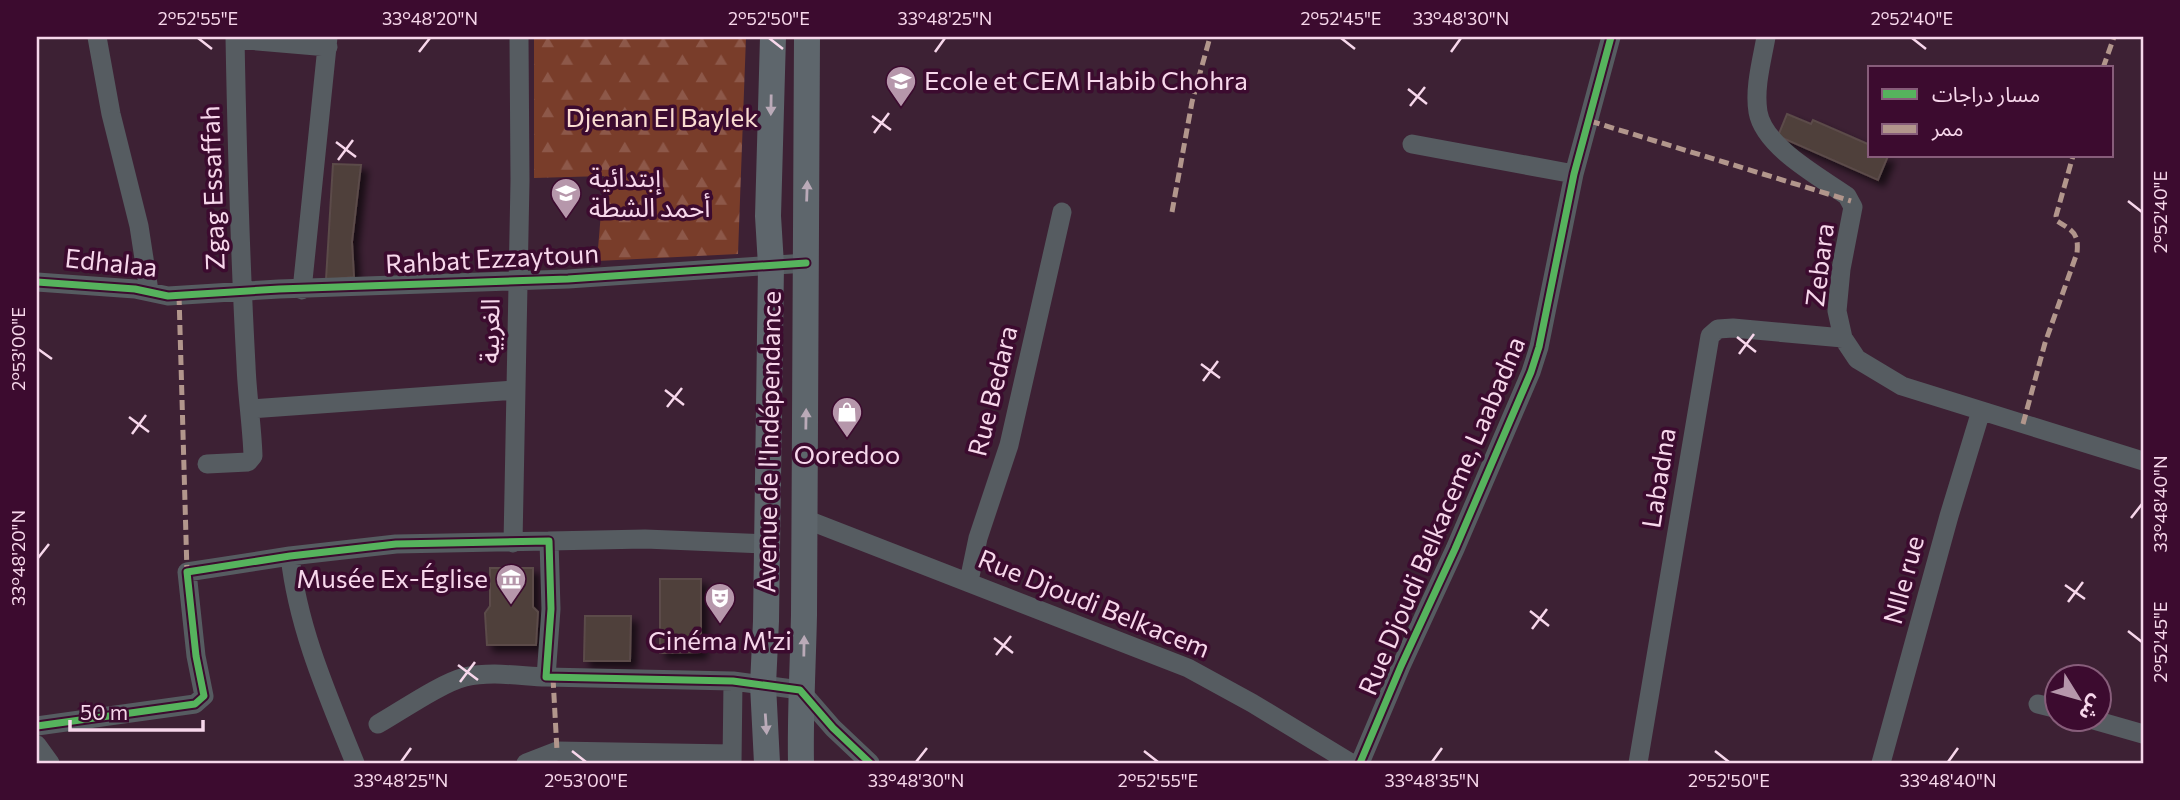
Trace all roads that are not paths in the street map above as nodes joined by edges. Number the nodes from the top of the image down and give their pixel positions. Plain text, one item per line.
1 (97, 37) edge
2 (519, 37) edge
3 (773, 37) edge
4 (807, 37) edge
5 (1611, 37) edge
6 (1766, 37) edge
7 (235, 38) edge
8 (328, 42) edge
9 (1412, 144) dead end
10 (1574, 174) junction
11 (1062, 212) dead end
12 (806, 263) junction
13 (771, 265) junction
14 (517, 279) junction
15 (37, 282) edge
16 (302, 290) junction
17 (149, 291) junction
18 (243, 291) junction
19 (179, 295) joint
20 (1843, 338) junction
21 (515, 390) junction
22 (251, 409) junction
23 (1980, 411) junction
24 (2143, 461) edge
25 (207, 464) dead end
26 (805, 519) junction
27 (549, 541) junction
28 (513, 543) junction
29 (767, 544) junction
30 (290, 556) junction
31 (969, 581) junction
32 (547, 677) junction
33 (733, 681) junction
34 (763, 685) junction
35 (800, 690) junction
36 (2038, 704) dead end
37 (2044, 706) edge
38 (378, 724) dead end
39 (2114, 725) edge
40 (37, 726) edge
41 (2143, 734) edge
42 (37, 745) edge
43 (732, 759) edge
44 (50, 763) edge
45 (355, 763) edge
46 (526, 763) edge
47 (767, 763) edge
48 (800, 763) edge
49 (870, 763) edge
50 (1351, 763) edge
51 (1360, 763) edge
52 (1638, 763) edge
53 (1881, 763) edge

1 - 17 street
2 - 14 street, الغربية
3 -> 13 main road, Avenue de l'Indépendance
12 -> 4 main road, Avenue de l'Indépendance
5 - 10 street, Rue Djoudi Belkaceme, Laabadna
6 - 20 street, Zebara
7 - 8 street
7 - 18 street, Zgag Essaffah
8 - 16 street
9 - 10 street
10 - 51 street, Rue Djoudi Belkaceme, Laabadna
11 - 31 street, Rue Bedara
12 - 13 street, Rahbat Ezzaytoun
26 -> 12 main road, Avenue de l'Indépendance
13 - 14 street, Rahbat Ezzaytoun
13 - 29 main road, Avenue de l'Indépendance
14 - 16 street, Rahbat Ezzaytoun
14 - 21 street, الغربية
15 - 17 street, Edhalaa
16 - 18 street, Rahbat Ezzaytoun
17 - 19 street, Edhalaa
18 - 19 street, Rahbat Ezzaytoun
18 - 22 street, Zgag Essaffah
20 - 23 street, Zebara
20 - 52 street, Labadna
21 - 22 street
21 - 28 street, الغربية
22 - 25 street, Zgag Essaffah
23 - 24 street, Zebara
23 - 53 street, Nlle rue
26 - 31 street, Rue Djoudi Belkacem
35 -> 26 main road, Avenue de l'Indépendance
27 - 28 street
27 - 29 street
27 - 32 street
28 - 30 street
29 - 34 main road, Avenue de l'Indépendance
30 - 40 street
30 - 45 street
31 - 50 street, Rue Djoudi Belkacem
32 - 33 street
32 - 38 street
33 - 34 street
33 - 43 street
34 - 35 street
34 -> 47 main road, Avenue de l'Indépendance
35 - 48 main road, Avenue de l'Indépendance
35 - 49 street
36 - 37 street
39 - 41 street
42 - 44 street
43 - 46 street

